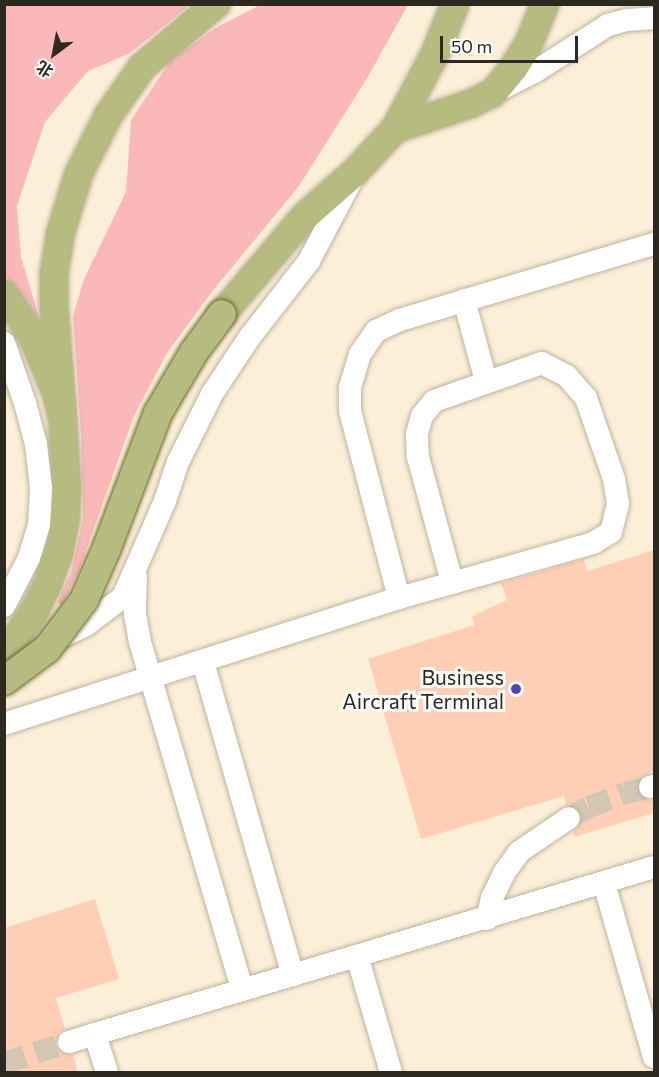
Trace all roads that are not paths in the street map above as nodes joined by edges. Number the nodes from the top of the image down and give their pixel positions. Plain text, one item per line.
1 (216, 4) edge
2 (455, 4) edge
3 (545, 4) edge
4 (654, 18) edge
5 (493, 93) junction
6 (395, 129) junction
7 (356, 171) junction
8 (654, 244) edge
9 (4, 294) edge
10 (464, 300) junction
11 (4, 343) edge
12 (486, 381) junction
13 (63, 421) junction
14 (140, 561) junction
15 (452, 582) junction
16 (399, 598) junction
17 (4, 606) edge
18 (4, 655) edge
19 (4, 662) edge
20 (203, 662) junction
21 (150, 678) junction
22 (4, 681) edge
23 (4, 724) edge
24 (569, 818) tunnel mouth
25 (654, 867) edge
26 (604, 883) junction
27 (487, 919) junction
28 (357, 957) junction
29 (293, 975) junction
30 (242, 988) junction
31 (95, 1034) junction
32 (69, 1042) tunnel mouth
33 (654, 1057) edge
34 (106, 1072) edge
35 (391, 1072) edge

1 - 13 main road
2 - 6 main road
3 - 5 main road
4 - 5 street
5 - 6 main road
6 - 7 main road
7 - 14 street
7 - 22 main road, bridge
8 - 10 street
9 - 13 main road
10 - 12 street
10 - 16 street
11 - 17 street
12 - 15 street
12 - 15 street
13 - 18 main road
14 - 19 street
14 - 21 street
15 - 16 street
16 - 20 street
20 - 21 street
20 - 29 street
21 - 23 street
21 - 30 street
24 - 27 street
25 - 26 street
26 - 27 street
26 - 33 street
27 - 28 street
28 - 29 street
28 - 35 street
29 - 30 street
30 - 31 street
31 - 32 street
31 - 34 street

